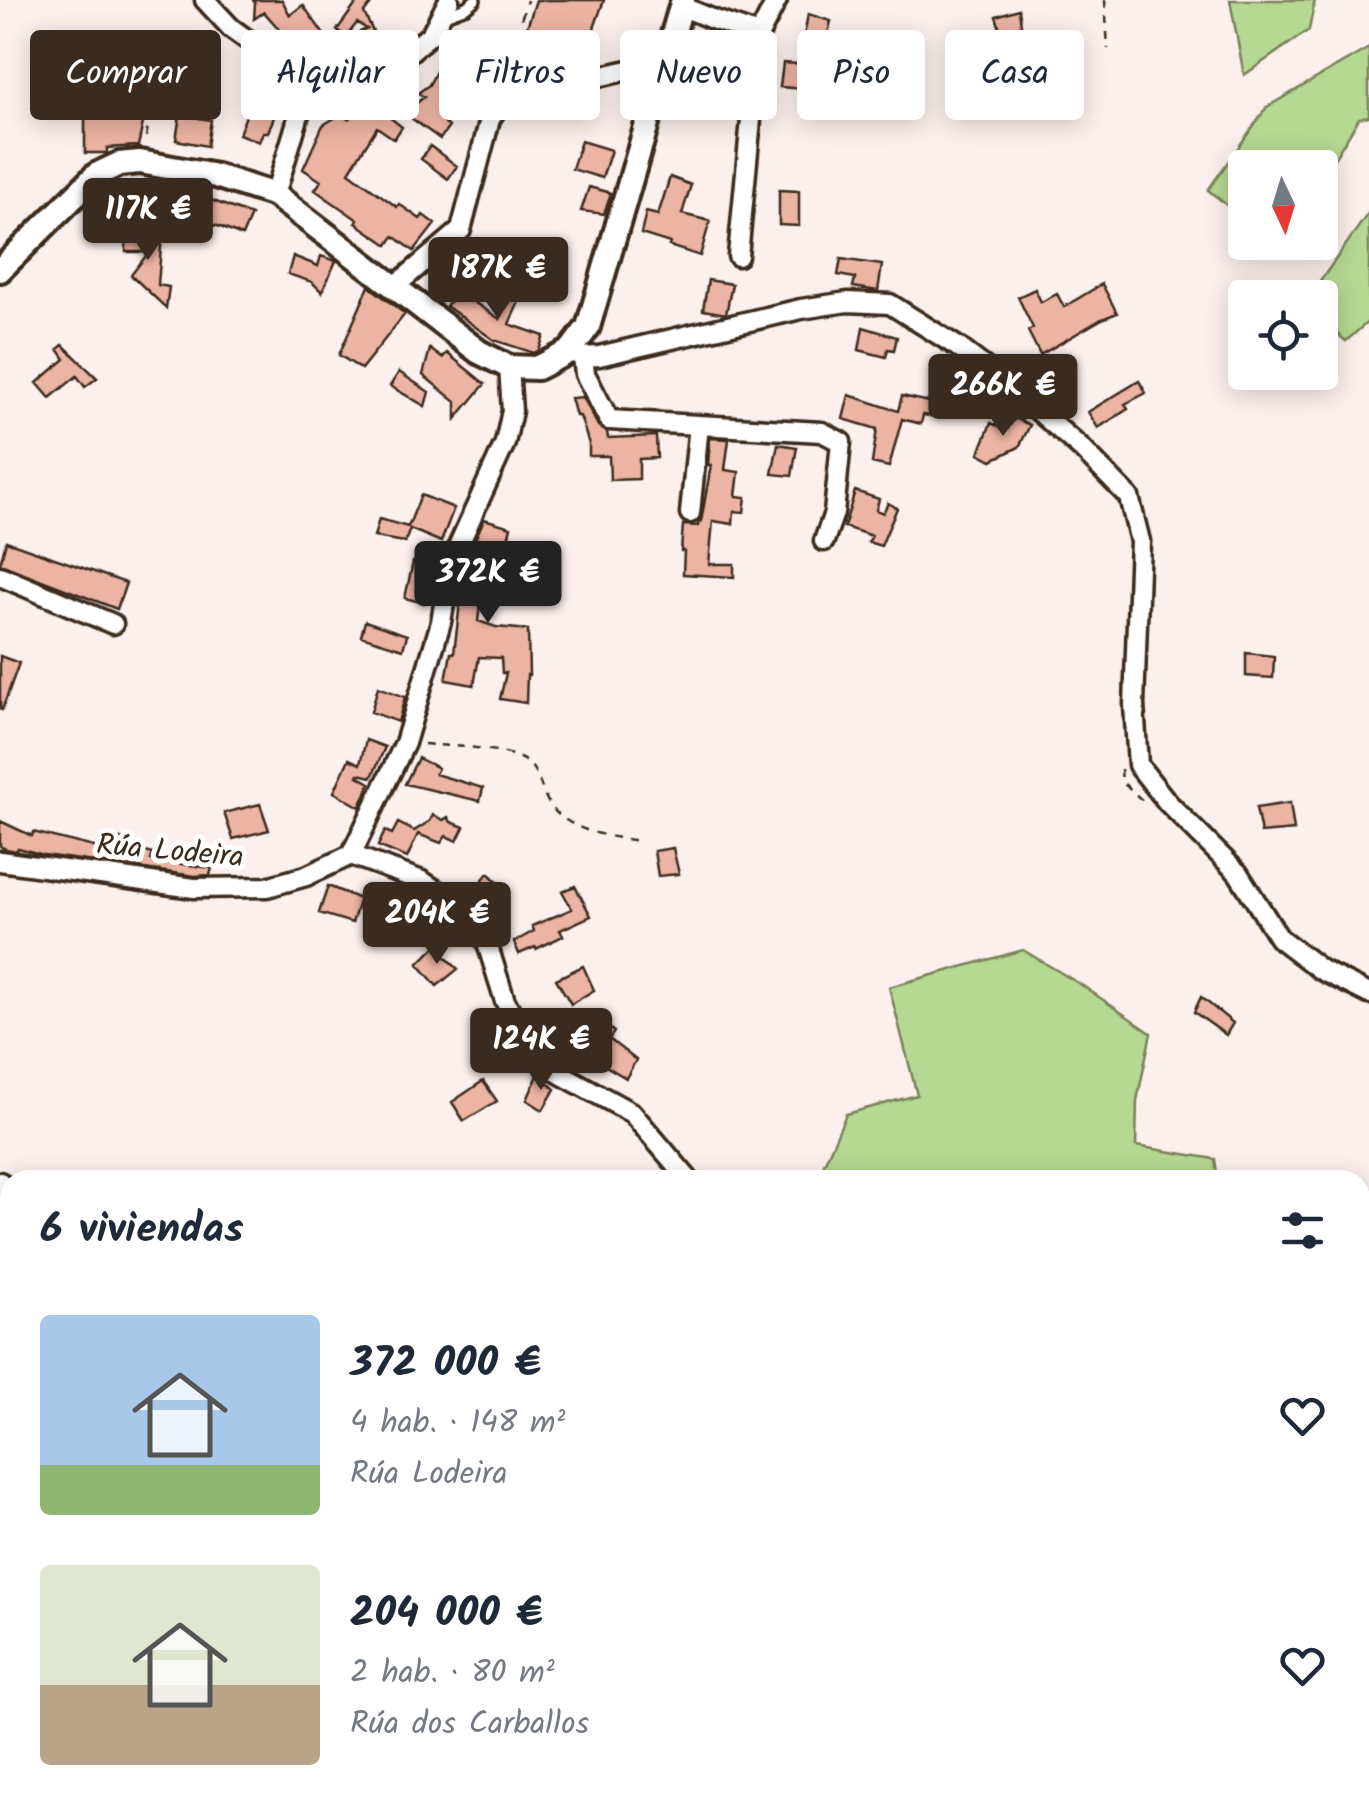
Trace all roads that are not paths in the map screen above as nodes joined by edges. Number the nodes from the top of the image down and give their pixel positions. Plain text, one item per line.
1 (206, 0) edge
2 (475, 0) edge
3 (777, 0) edge
4 (682, 3) edge
5 (445, 8) edge
6 (674, 30) edge
7 (744, 30) edge
8 (761, 30) edge
9 (241, 35) edge
10 (419, 45) edge
11 (620, 72) edge
12 (297, 120) edge
13 (647, 120) edge
14 (750, 120) edge
15 (275, 195) junction
16 (738, 256) dead end
17 (0, 270) edge
18 (394, 287) junction
19 (576, 354) junction
20 (508, 367) junction
21 (699, 425) junction
22 (690, 513) dead end
23 (824, 541) dead end
24 (0, 576) edge
25 (113, 624) dead end
26 (351, 855) junction
27 (0, 862) edge
28 (1369, 994) edge
29 (680, 1170) edge

1 - 9 street
2 - 5 lane
3 - 8 street
4 - 6 main road
4 - 7 street
5 - 10 street
11 - 18 street
12 - 15 street
13 - 19 main road
14 - 16 street
15 - 17 main road
15 - 18 main road
18 - 20 main road
19 - 20 main road
19 - 21 street
19 - 28 street
20 - 26 street
21 - 22 street
21 - 23 street
24 - 25 street
26 - 27 street, Rúa Lodeira
26 - 29 street

